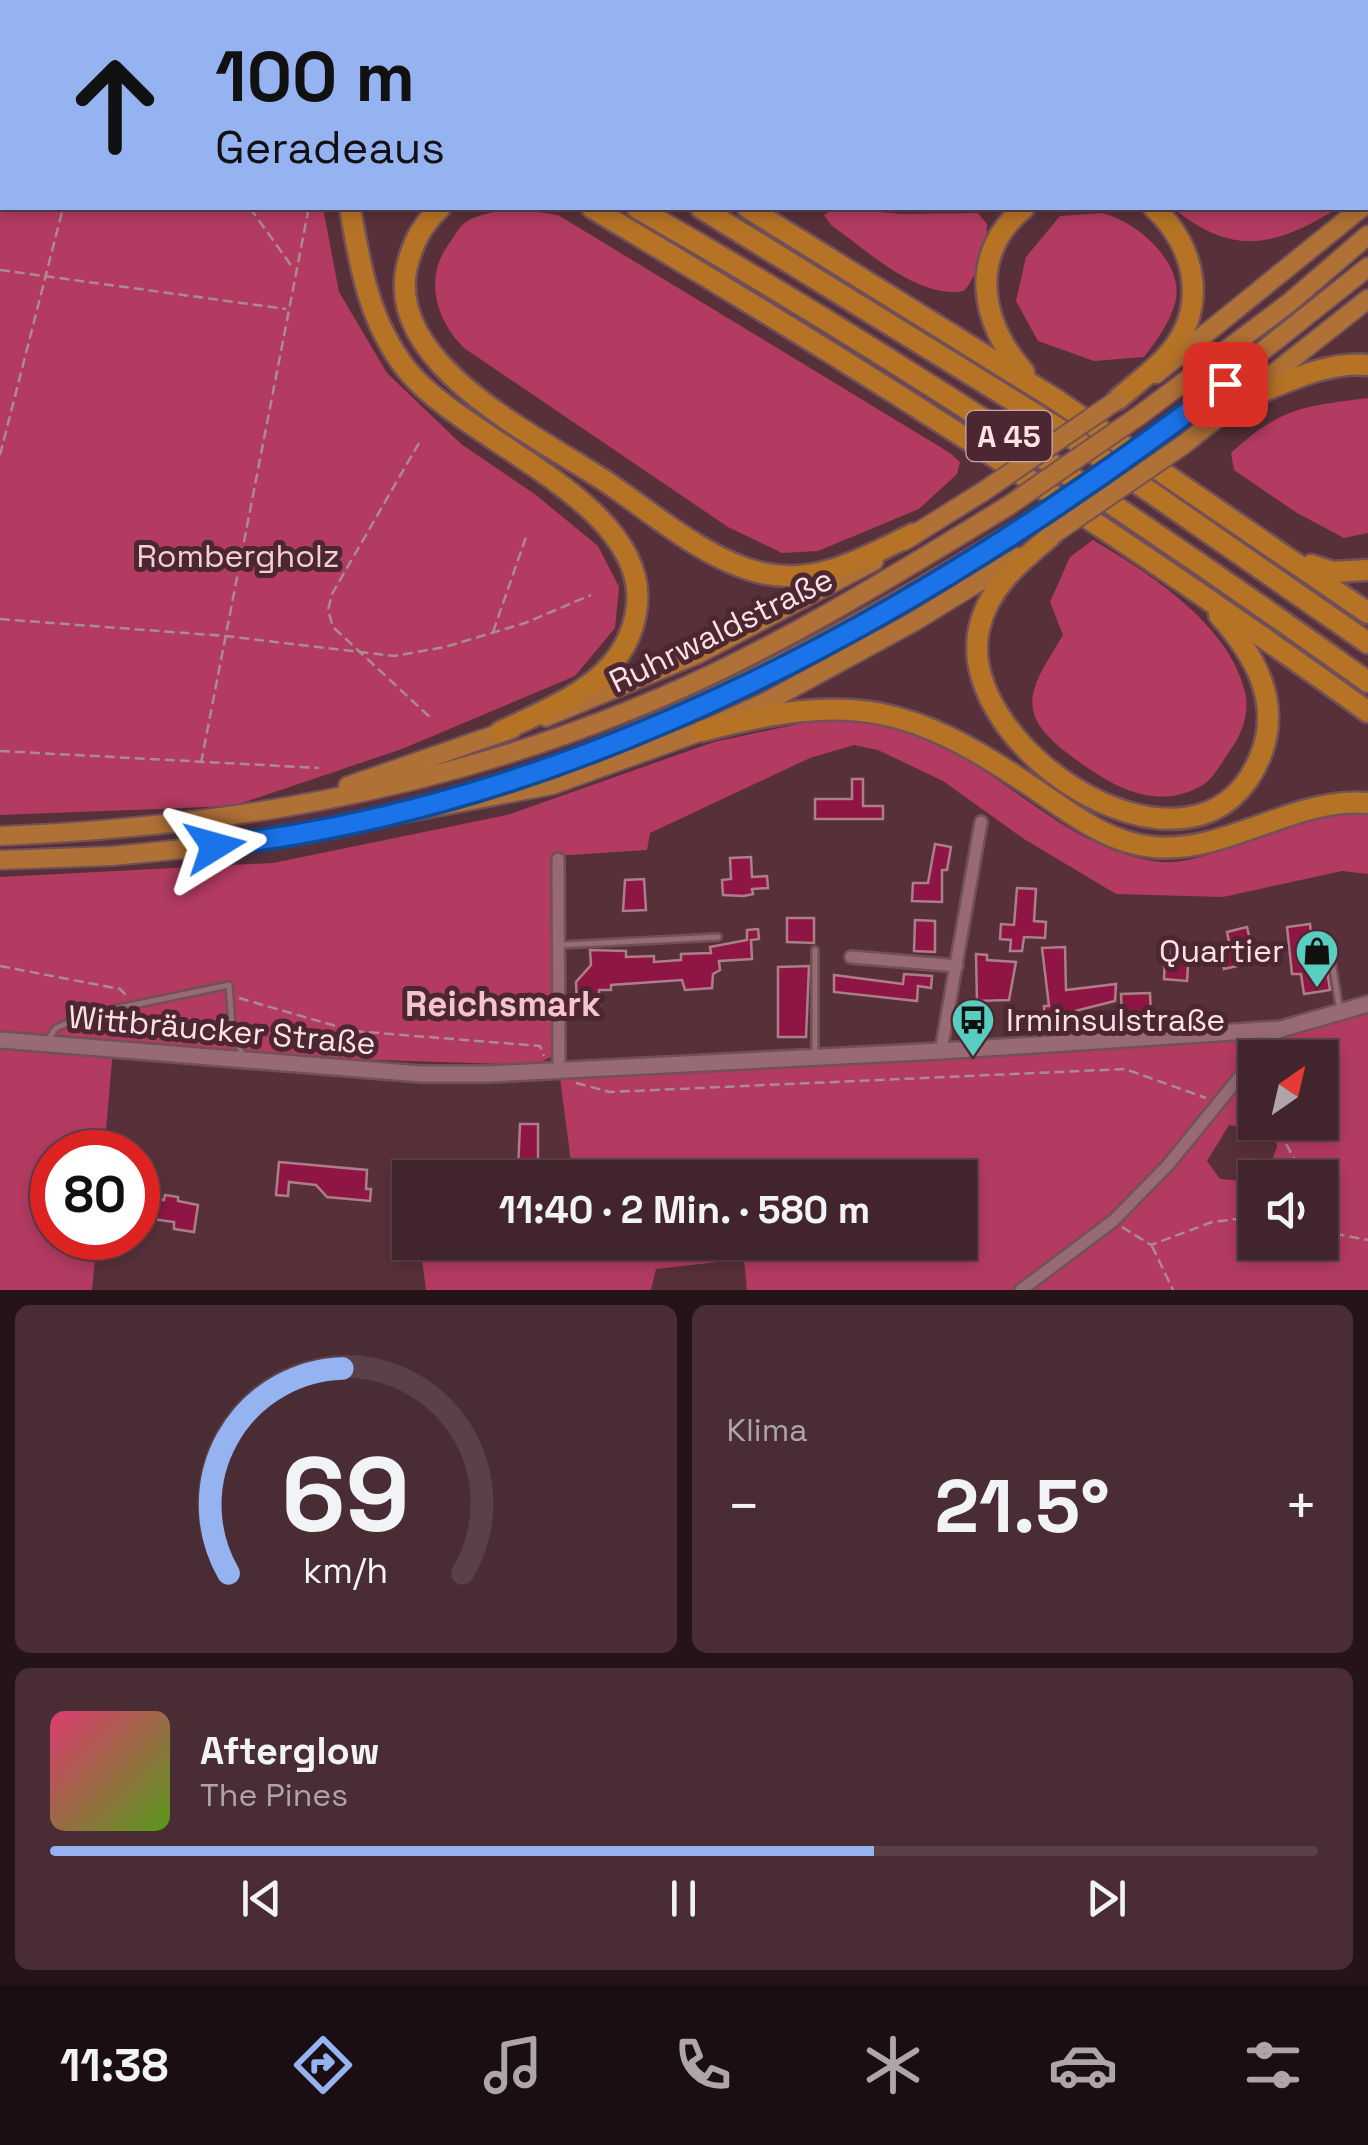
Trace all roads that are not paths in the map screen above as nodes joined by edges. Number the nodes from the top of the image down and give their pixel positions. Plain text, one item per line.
1 (350, 210) edge
2 (438, 210) edge
3 (595, 210) edge
4 (640, 210) edge
5 (705, 210) edge
6 (751, 210) edge
7 (1022, 210) edge
8 (1156, 210) edge
9 (1359, 210) edge
10 (1368, 235) edge
11 (1368, 268) edge
12 (1368, 299) edge
13 (1368, 366) edge
14 (1054, 399) junction
15 (1244, 399) junction
16 (1117, 400) junction
17 (913, 534) junction
18 (1052, 535) junction
19 (1270, 544) junction
20 (1169, 570) junction
21 (1368, 570) edge
22 (1368, 613) edge
23 (1368, 642) edge
24 (1368, 682) edge
25 (1368, 712) edge
26 (702, 731) junction
27 (500, 732) junction
28 (1368, 803) edge
29 (296, 806) junction
30 (410, 811) junction
31 (981, 822) dead end
32 (0, 836) edge
33 (558, 859) dead end
34 (0, 860) edge
35 (718, 937) dead end
36 (1328, 938) dead end
37 (558, 945) junction
38 (815, 950) dead end
39 (850, 957) dead end
40 (957, 966) junction
41 (1368, 1004) edge
42 (1341, 1014) junction
43 (1281, 1029) junction
44 (0, 1040) edge
45 (1271, 1040) edge
46 (46, 1043) junction
47 (941, 1051) junction
48 (815, 1058) junction
49 (244, 1060) junction
50 (559, 1070) junction
51 (1238, 1077) edge
52 (1021, 1290) edge

1 - 27 highway
2 - 17 highway
3 - 20 highway
4 - 24 highway, A 45
5 - 23 highway, A 45
6 - 14 highway
7 - 14 highway
8 - 16 highway
9 - 16 highway
10 - 29 highway, Ruhrwaldstraße, bridge
11 - 30 highway, bridge
12 - 15 highway
13 - 15 highway
14 - 19 highway
15 - 18 highway, bridge
16 - 17 highway, bridge
17 - 27 highway
18 - 20 highway
18 - 26 highway
19 - 21 highway
19 - 22 highway
20 - 25 highway
26 - 28 highway
26 - 30 highway
27 - 29 highway
29 - 32 highway, Ruhrwaldstraße
30 - 34 highway
31 - 40 street
33 - 37 street
35 - 37 lane
36 - 42 lane
37 - 50 street
38 - 48 lane
39 - 40 street
40 - 47 street
41 - 42 main road, Wittbräucker Straße
42 - 43 main road, Wittbräucker Straße
43 - 45 street
43 - 47 main road, Wittbräucker Straße
44 - 46 main road, Wittbräucker Straße
46 - 49 main road, Wittbräucker Straße
46 - 49 lane
47 - 48 main road, Wittbräucker Straße
48 - 50 main road, Wittbräucker Straße
49 - 50 main road, Wittbräucker Straße
51 - 52 street

